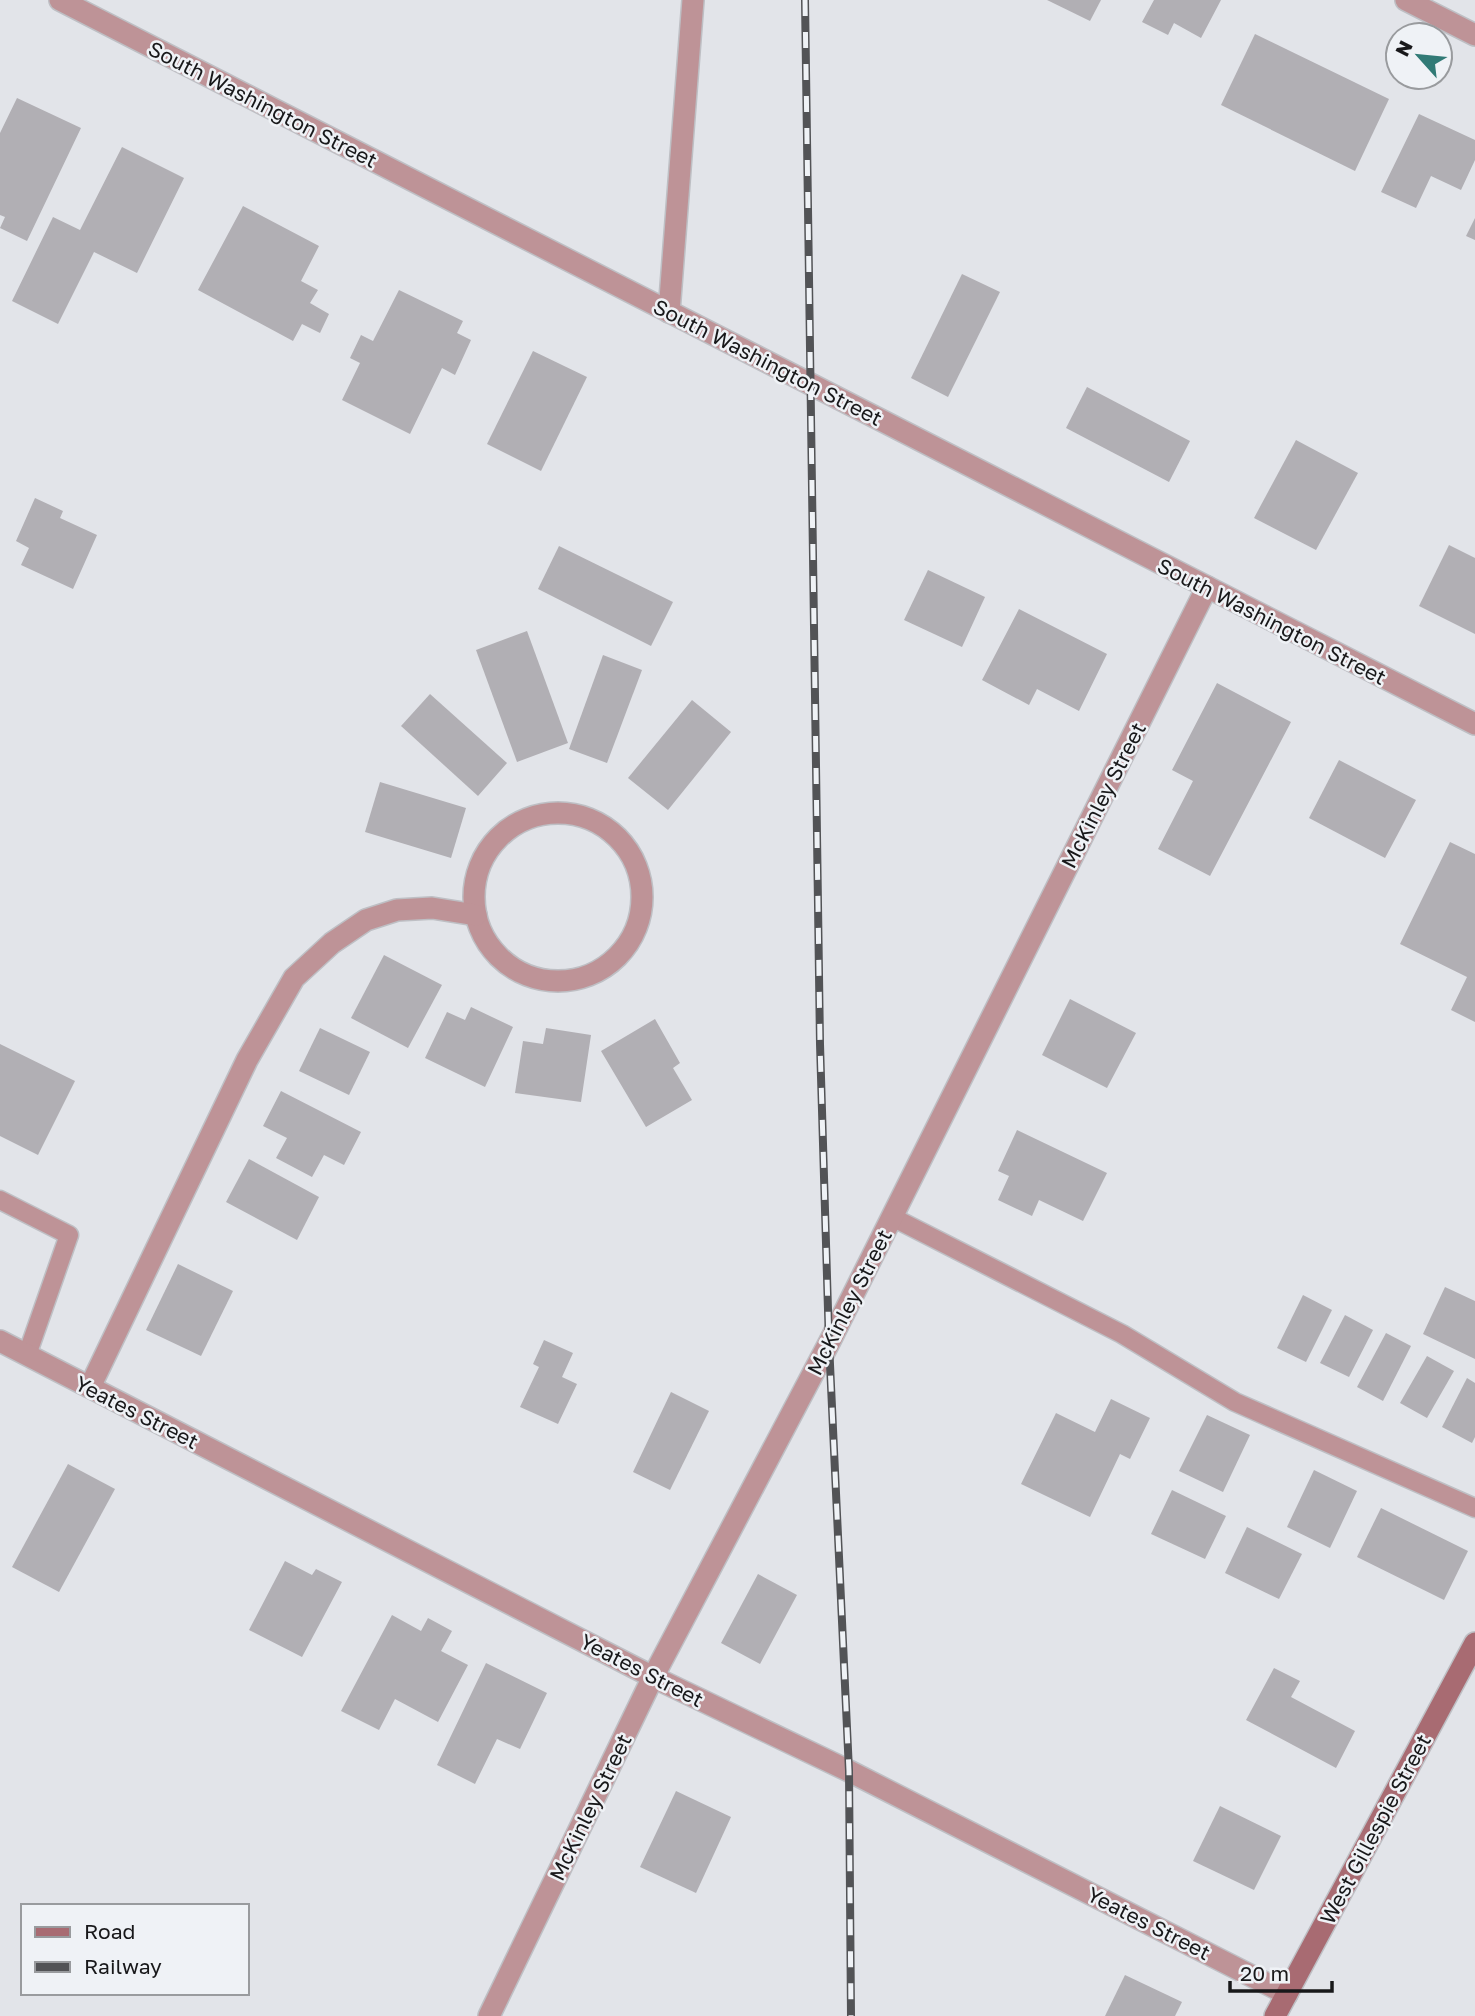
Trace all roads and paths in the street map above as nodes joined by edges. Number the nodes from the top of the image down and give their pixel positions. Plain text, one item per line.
1 (60, 0) edge
2 (693, 0) edge
3 (1406, 0) edge
4 (1475, 35) edge
5 (669, 312) junction
6 (1207, 587) junction
7 (1475, 724) edge
8 (476, 915) junction
9 (0, 1200) edge
10 (892, 1217) junction
11 (0, 1341) edge
12 (27, 1355) junction
13 (90, 1387) junction
14 (1475, 1508) edge
15 (1475, 1643) edge
16 (653, 1677) junction
17 (1287, 1994) junction
18 (489, 2016) edge
19 (1275, 2016) edge

1 - 5 street, South Washington Street
2 - 5 street
3 - 4 street
5 - 6 street, South Washington Street
6 - 7 street, South Washington Street
6 - 10 street, McKinley Street
8 - 8 street
8 - 13 street
9 - 12 lane
10 - 14 lane
10 - 16 street, McKinley Street
11 - 12 street, Yeates Street
12 - 13 street, Yeates Street
13 - 16 street, Yeates Street
15 - 17 street, West Gillespie Street
16 - 17 street, Yeates Street
16 - 18 street, McKinley Street
17 - 19 street, West Gillespie Street

